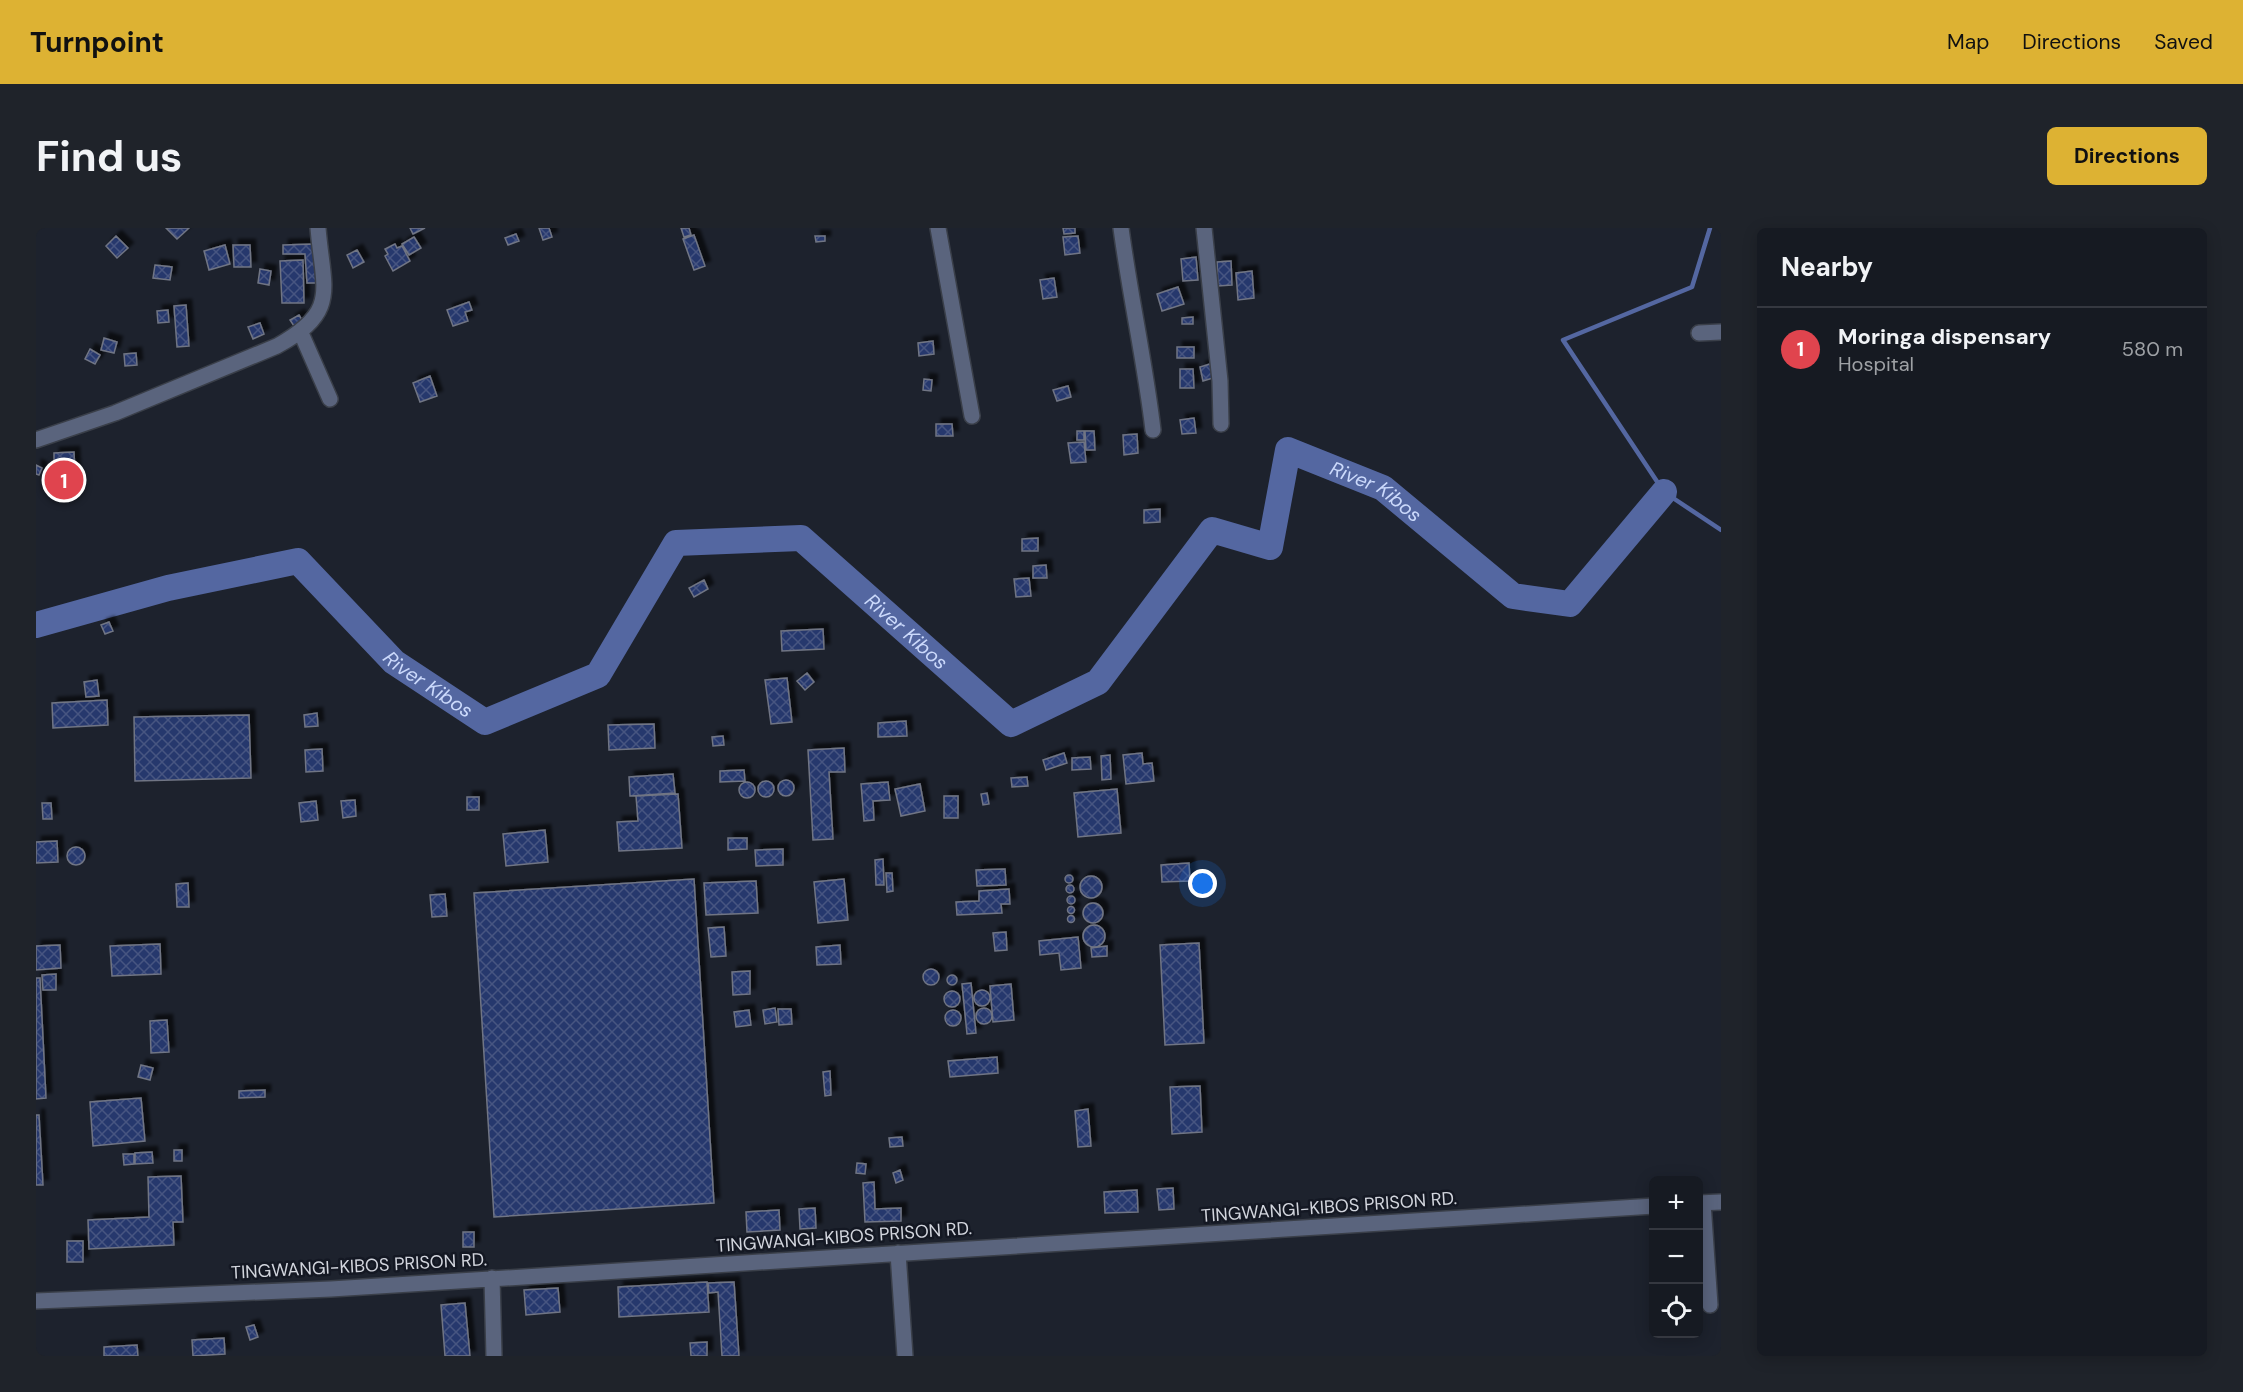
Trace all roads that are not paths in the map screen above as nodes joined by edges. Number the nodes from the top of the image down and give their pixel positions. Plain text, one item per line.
1 (318, 228) edge
2 (938, 228) edge
3 (1121, 228) edge
4 (1204, 228) edge
5 (1721, 332) edge
6 (301, 333) junction
7 (1699, 333) dead end
8 (330, 399) dead end
9 (972, 416) dead end
10 (1221, 424) dead end
11 (1153, 430) dead end
12 (36, 440) edge
13 (1721, 1202) edge
14 (1703, 1203) edge
15 (1649, 1206) edge
16 (1703, 1226) edge
17 (898, 1253) junction
18 (492, 1278) junction
19 (36, 1301) edge
20 (1710, 1305) dead end
21 (494, 1356) edge
22 (905, 1356) edge

1 - 6 street
2 - 9 street
3 - 11 street
4 - 10 street
5 - 7 street
6 - 8 street
6 - 12 street
13 - 14 street
15 - 17 street, TINGWANGI-KIBOS PRISON RD.
16 - 20 street
17 - 18 street, TINGWANGI-KIBOS PRISON RD.
17 - 22 street
18 - 19 street, TINGWANGI-KIBOS PRISON RD.
18 - 21 street

